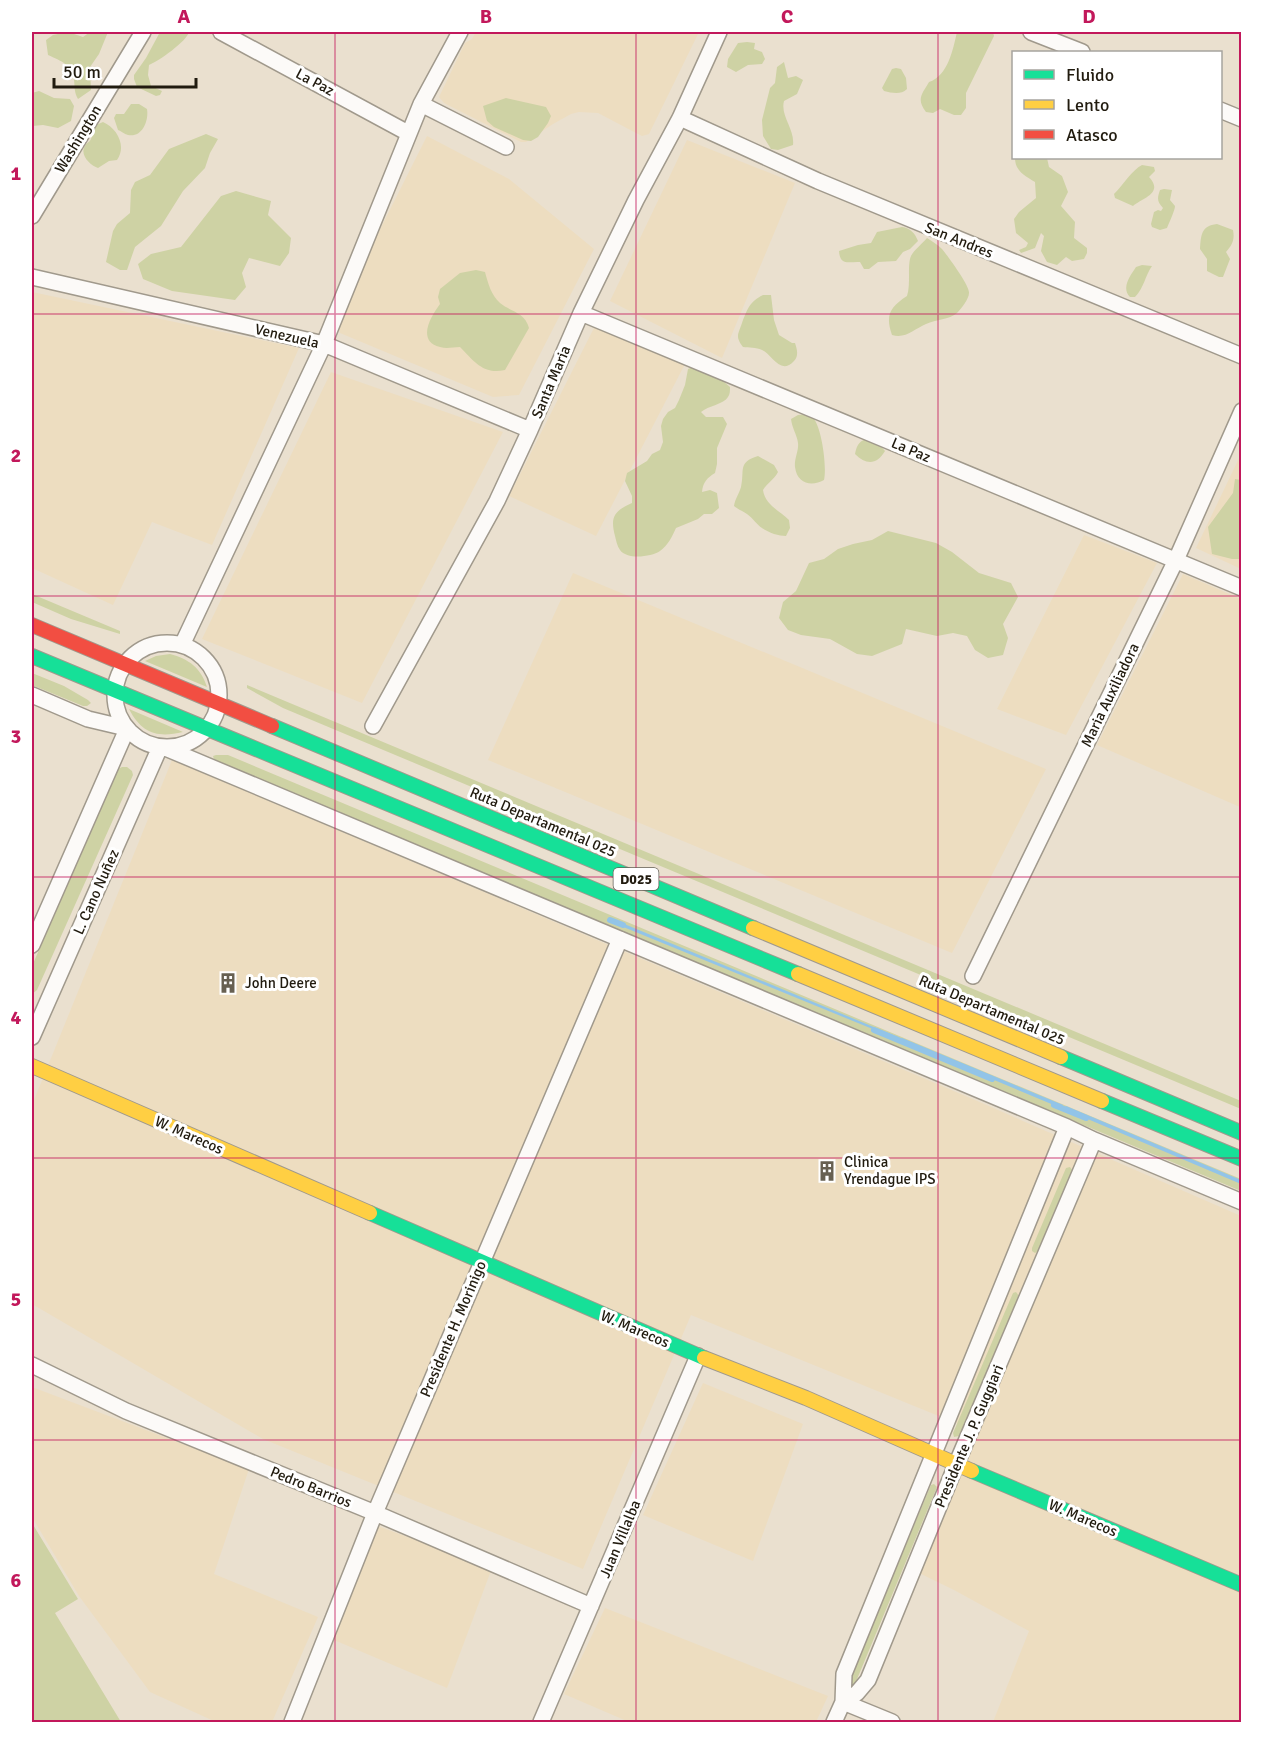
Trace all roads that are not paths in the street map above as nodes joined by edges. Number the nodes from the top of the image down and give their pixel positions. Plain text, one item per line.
1 (143, 32) edge
2 (221, 32) edge
3 (460, 32) edge
4 (718, 32) edge
5 (1031, 32) edge
6 (1079, 51) edge
7 (421, 104) junction
8 (1222, 110) edge
9 (680, 118) junction
10 (1242, 119) edge
11 (408, 133) junction
12 (506, 147) dead end
13 (32, 216) edge
14 (32, 277) edge
15 (581, 313) junction
16 (324, 344) junction
17 (1242, 356) edge
18 (1242, 411) edge
19 (530, 430) junction
20 (1176, 560) junction
21 (1242, 588) edge
22 (32, 625) edge
23 (182, 645) junction
24 (32, 656) edge
25 (125, 664) junction
26 (115, 691) junction
27 (32, 696) edge
28 (219, 704) junction
29 (373, 726) dead end
30 (127, 729) junction
31 (207, 729) junction
32 (162, 747) junction
33 (620, 939) junction
34 (32, 945) edge
35 (973, 976) dead end
36 (36, 1016) edge
37 (32, 1037) edge
38 (32, 1066) edge
39 (1067, 1127) junction
40 (1242, 1132) edge
41 (1094, 1140) junction
42 (1242, 1159) edge
43 (1242, 1202) edge
44 (1014, 1257) junction
45 (481, 1262) junction
46 (1039, 1269) junction
47 (698, 1356) junction
48 (32, 1365) edge
49 (933, 1455) junction
50 (956, 1465) junction
51 (375, 1513) junction
52 (1242, 1585) edge
53 (591, 1606) junction
54 (843, 1702) junction
55 (292, 1722) edge
56 (541, 1722) edge
57 (834, 1722) edge
58 (892, 1722) edge

1 - 13 street, Washington
2 - 11 street, La Paz
3 - 7 street
4 - 9 street, Santa Maria
5 - 6 street
7 - 11 street
7 - 12 street
8 - 10 street
9 - 15 street, Santa Maria
9 - 17 street, San Andres
11 - 16 street
14 - 16 street, Venezuela
15 - 19 street, Santa Maria
15 - 20 street, La Paz
16 - 19 street, Venezuela
16 - 23 street
18 - 20 street, Maria Auxiliadora
19 - 29 street, Santa Maria
20 - 21 street, La Paz
20 - 35 street, Maria Auxiliadora
22 - 25 main road, Ruta Departamental 025 / D025
23 - 25 street
23 - 28 street
24 - 26 main road, D025
25 - 26 street
25 - 28 main road, Ruta Departamental 025 / D025
26 - 30 street
26 - 31 main road, D025
27 - 30 street
28 - 31 street
28 - 40 main road, Ruta Departamental 025 / D025
30 - 32 street
30 - 34 street
31 - 32 street
31 - 42 main road, D025
32 - 33 street
32 - 36 street, L. Cano Nuñez
33 - 39 street
33 - 45 street, Presidente H. Morinigo
36 - 37 street, L. Cano Nuñez
38 - 45 main road, W. Marecos
39 - 41 street
39 - 44 street
41 - 43 street
41 - 46 street, Presidente J. P. Guggiari
44 - 46 street
44 - 49 street
45 - 47 main road, W. Marecos
45 - 51 street, Presidente H. Morinigo
46 - 50 street, Presidente J. P. Guggiari
47 - 49 main road, W. Marecos
47 - 53 street, Juan Villalba
48 - 51 street, Pedro Barrios
49 - 50 main road, W. Marecos
49 - 54 street
50 - 52 main road, W. Marecos
50 - 54 street, Presidente J. P. Guggiari
51 - 53 street, Pedro Barrios
51 - 55 street, Presidente H. Morinigo
53 - 56 street, Juan Villalba
54 - 57 street, Presidente J. P. Guggiari
54 - 58 street

